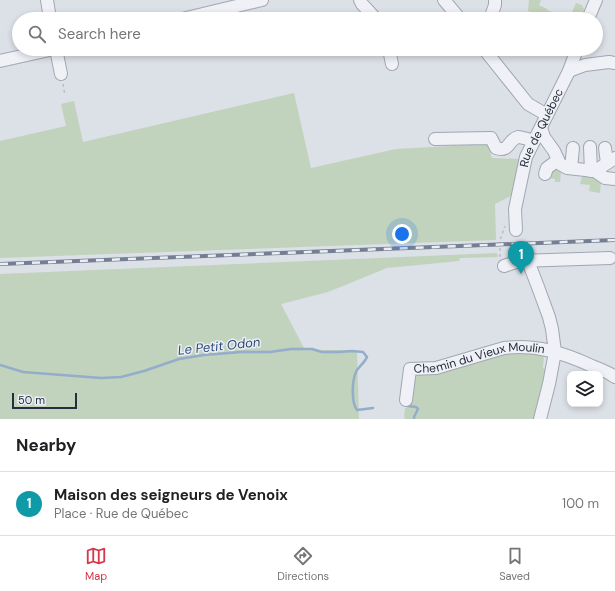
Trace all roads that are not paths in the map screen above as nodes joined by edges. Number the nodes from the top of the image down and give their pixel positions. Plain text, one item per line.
1 (47, 0) edge
2 (262, 0) edge
3 (360, 0) edge
4 (444, 0) edge
5 (495, 0) edge
6 (596, 0) edge
7 (49, 12) edge
8 (211, 12) edge
9 (369, 12) edge
10 (454, 12) edge
11 (492, 12) edge
12 (591, 12) edge
13 (25, 56) edge
14 (57, 56) edge
15 (390, 56) edge
16 (490, 56) edge
17 (575, 56) edge
18 (0, 62) edge
19 (615, 63) edge
20 (392, 64) dead end
21 (569, 72) junction
22 (61, 74) road end
23 (547, 115) junction
24 (541, 128) junction
25 (435, 139) dead end
26 (534, 141) junction
27 (590, 147) dead end
28 (573, 148) dead end
29 (605, 148) dead end
30 (558, 160) junction
31 (611, 161) edge
32 (571, 168) junction
33 (593, 171) junction
34 (545, 174) dead end
35 (615, 179) edge
36 (516, 230) dead end
37 (610, 258) dead end
38 (502, 261) road end
39 (528, 261) junction
40 (555, 352) junction
41 (615, 377) edge
42 (406, 400) dead end
43 (540, 419) edge

1 - 7 street
2 - 8 street
3 - 9 street
4 - 10 street
5 - 11 street
6 - 12 street
13 - 18 street
14 - 22 street
15 - 20 street
16 - 23 street
17 - 21 street, Rue de Québec
19 - 21 street
21 - 23 street, Rue de Québec
23 - 24 street, Rue de Québec
24 - 26 street, Rue de Québec
24 - 30 street
25 - 26 street
26 - 36 street, Rue de Québec
27 - 33 street
28 - 32 street
29 - 31 street
30 - 32 street
30 - 34 street
31 - 33 street
32 - 33 street
33 - 35 street
37 - 39 street
38 - 39 street
39 - 40 street
40 - 41 street
40 - 42 street, Chemin du Vieux Moulin
40 - 43 street

